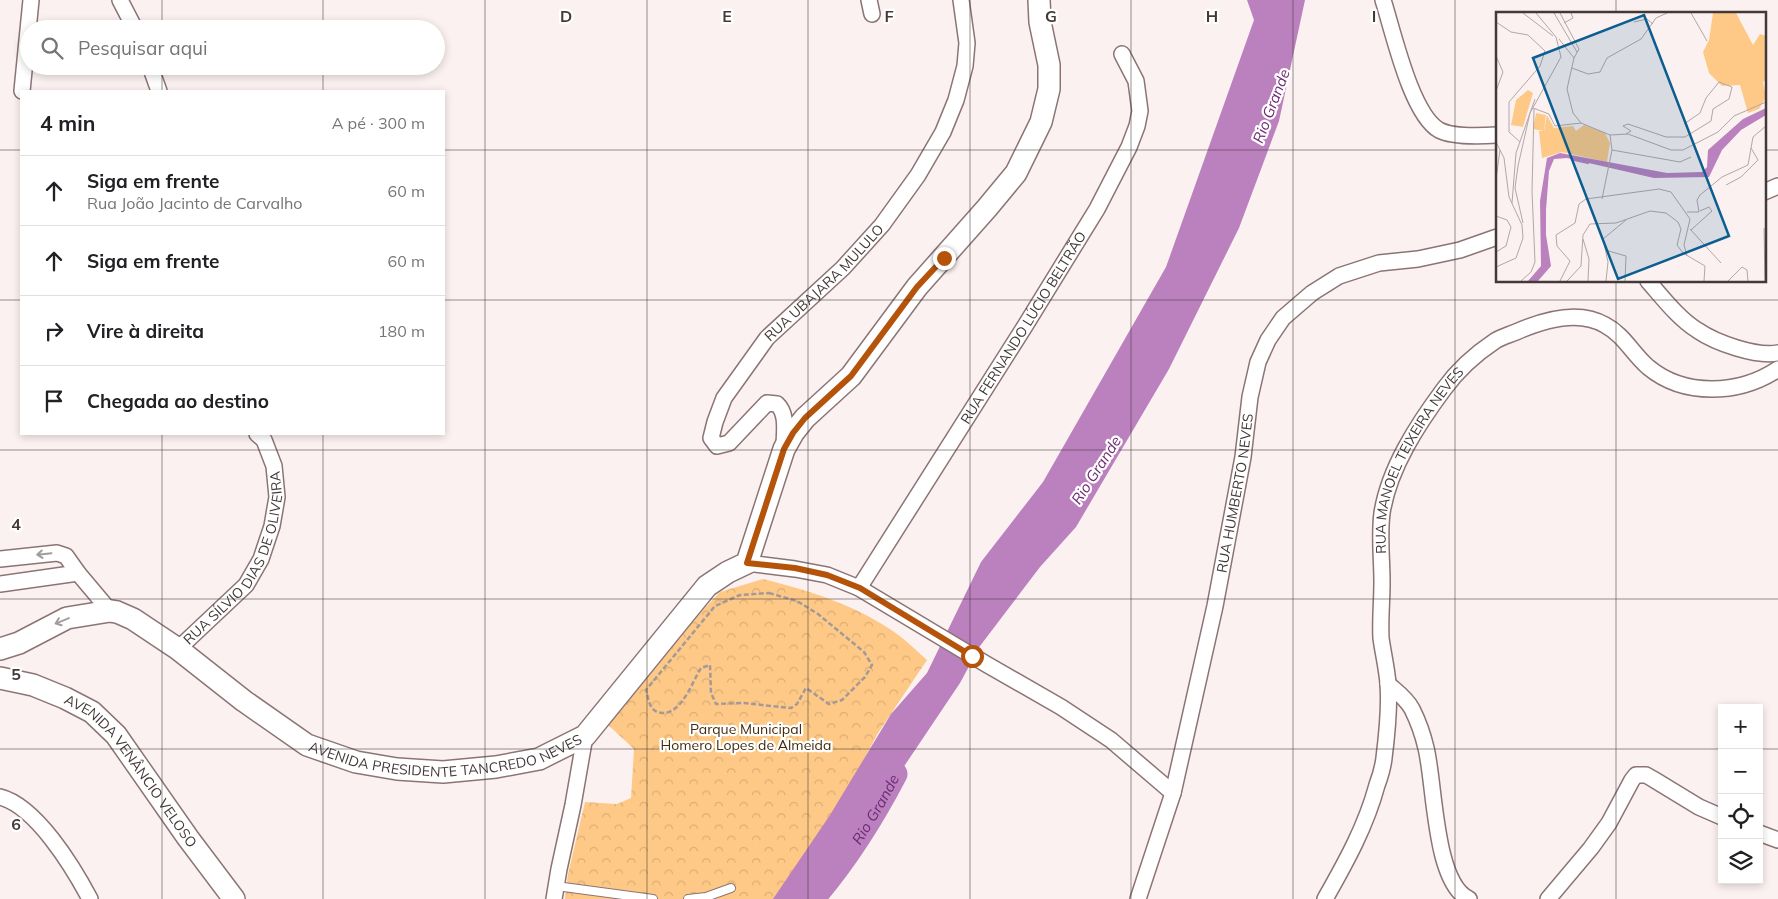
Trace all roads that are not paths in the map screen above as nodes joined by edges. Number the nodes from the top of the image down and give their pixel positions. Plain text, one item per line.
1 (31, 0) edge
2 (120, 0) edge
3 (961, 0) edge
4 (1039, 0) edge
5 (1383, 0) edge
6 (29, 20) edge
7 (131, 20) edge
8 (1122, 54) dead end
9 (24, 75) edge
10 (153, 75) edge
11 (22, 90) edge
12 (159, 90) edge
13 (1496, 135) edge
14 (1778, 186) edge
15 (1766, 191) edge
16 (1496, 237) edge
17 (1649, 282) edge
18 (1778, 353) edge
19 (1778, 369) edge
20 (259, 435) edge
21 (784, 449) junction
22 (0, 559) edge
23 (747, 563) junction
24 (78, 573) junction
25 (0, 584) edge
26 (860, 588) junction
27 (110, 610) junction
28 (0, 649) edge
29 (178, 649) junction
30 (0, 678) edge
31 (1388, 684) junction
32 (0, 692) edge
33 (585, 736) junction
34 (1173, 793) junction
35 (0, 797) edge
36 (1718, 816) edge
37 (1763, 834) edge
38 (1778, 840) edge
39 (731, 888) dead end
40 (555, 893) edge
41 (90, 899) edge
42 (219, 899) edge
43 (234, 899) edge
44 (653, 899) edge
45 (688, 899) edge
46 (1138, 899) edge
47 (1325, 899) edge
48 (1468, 899) edge
49 (1548, 899) edge

1 - 6 street
2 - 7 street
3 - 21 street, RUA UBAJARA MULULO
4 - 21 street
5 - 13 street
8 - 26 street, RUA FERNANDO LÚCIO BELTRÃO
9 - 11 street
10 - 12 street
14 - 15 street
16 - 34 street, RUA HUMBERTO NEVES
17 - 18 street
19 - 31 street, RUA MANOEL TEIXEIRA NEVES
20 - 29 street, RUA SÍLVIO DIAS DE OLIVEIRA
21 - 23 street
24 -> 22 street
23 - 26 street
23 - 33 street, AVENIDA PRESIDENTE TANCREDO NEVES
24 - 25 street
24 - 27 street
26 - 34 street
27 -> 28 street
27 - 29 street, AVENIDA PRESIDENTE TANCREDO NEVES
29 - 33 street, AVENIDA PRESIDENTE TANCREDO NEVES
30 - 43 street, AVENIDA VENÂNCIO VELOSO
31 - 47 street, RUA MANOEL TEIXEIRA NEVES
31 - 48 street
32 - 42 street, AVENIDA VENÂNCIO VELOSO
33 - 40 street
34 - 46 street, RUA HUMBERTO NEVES
35 - 41 street
36 - 49 street
37 - 38 street
39 - 45 lane
40 - 44 lane

